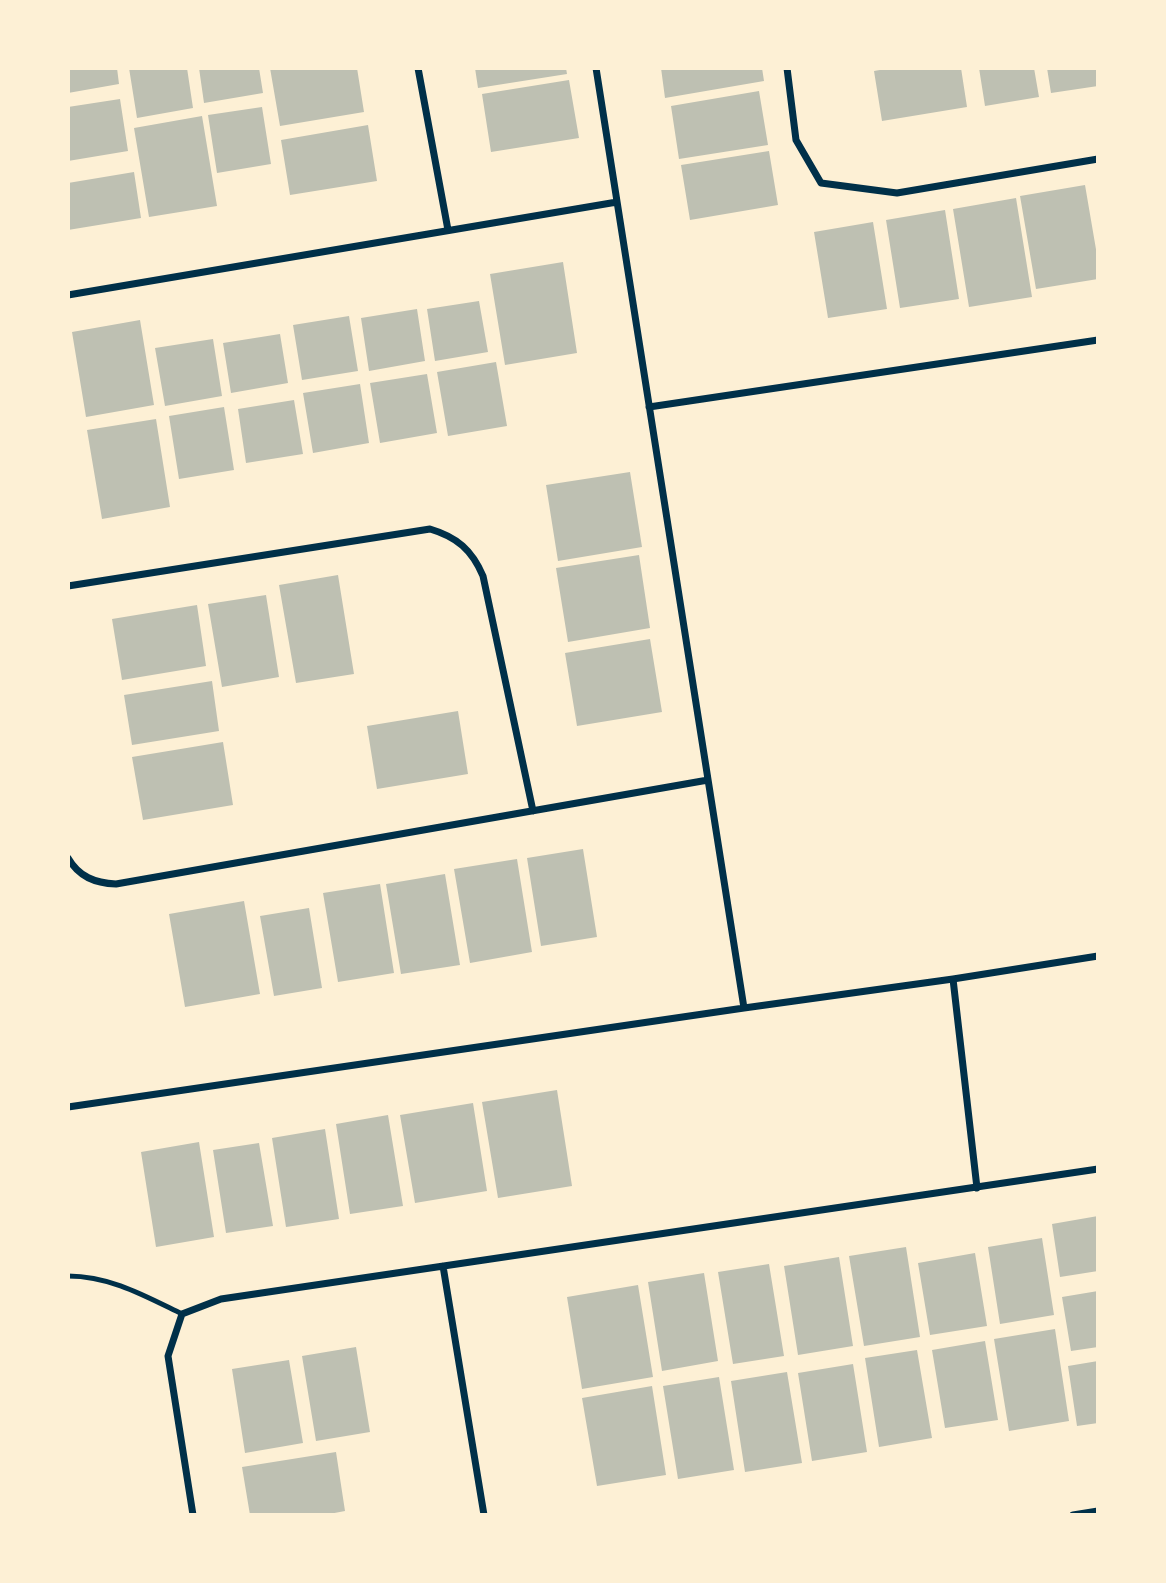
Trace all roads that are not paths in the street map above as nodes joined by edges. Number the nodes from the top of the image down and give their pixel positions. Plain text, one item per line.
1 (418, 68) edge
2 (596, 68) edge
3 (787, 68) edge
4 (1098, 159) edge
5 (617, 202) junction
6 (448, 230) junction
7 (68, 295) edge
8 (1098, 340) edge
9 (649, 407) junction
10 (68, 586) edge
11 (708, 780) junction
12 (533, 811) junction
13 (68, 858) edge
14 (1098, 956) edge
15 (953, 979) junction
16 (744, 1008) junction
17 (68, 1107) edge
18 (1098, 1169) edge
19 (977, 1188) junction
20 (443, 1266) junction
21 (68, 1276) edge
22 (182, 1314) junction
23 (1098, 1511) edge
24 (193, 1515) edge
25 (484, 1515) edge
26 (1073, 1515) edge

1 - 6 street
2 - 5 street
3 - 4 street
5 - 6 street
5 - 9 street
6 - 7 street
8 - 9 street
9 - 11 street
10 - 12 street
11 - 12 street
11 - 16 street
12 - 13 street
14 - 15 street
15 - 16 street
15 - 19 street
16 - 17 street
18 - 19 street
19 - 20 street
20 - 22 street
20 - 25 street
21 - 22 lane
22 - 24 street
23 - 26 street

